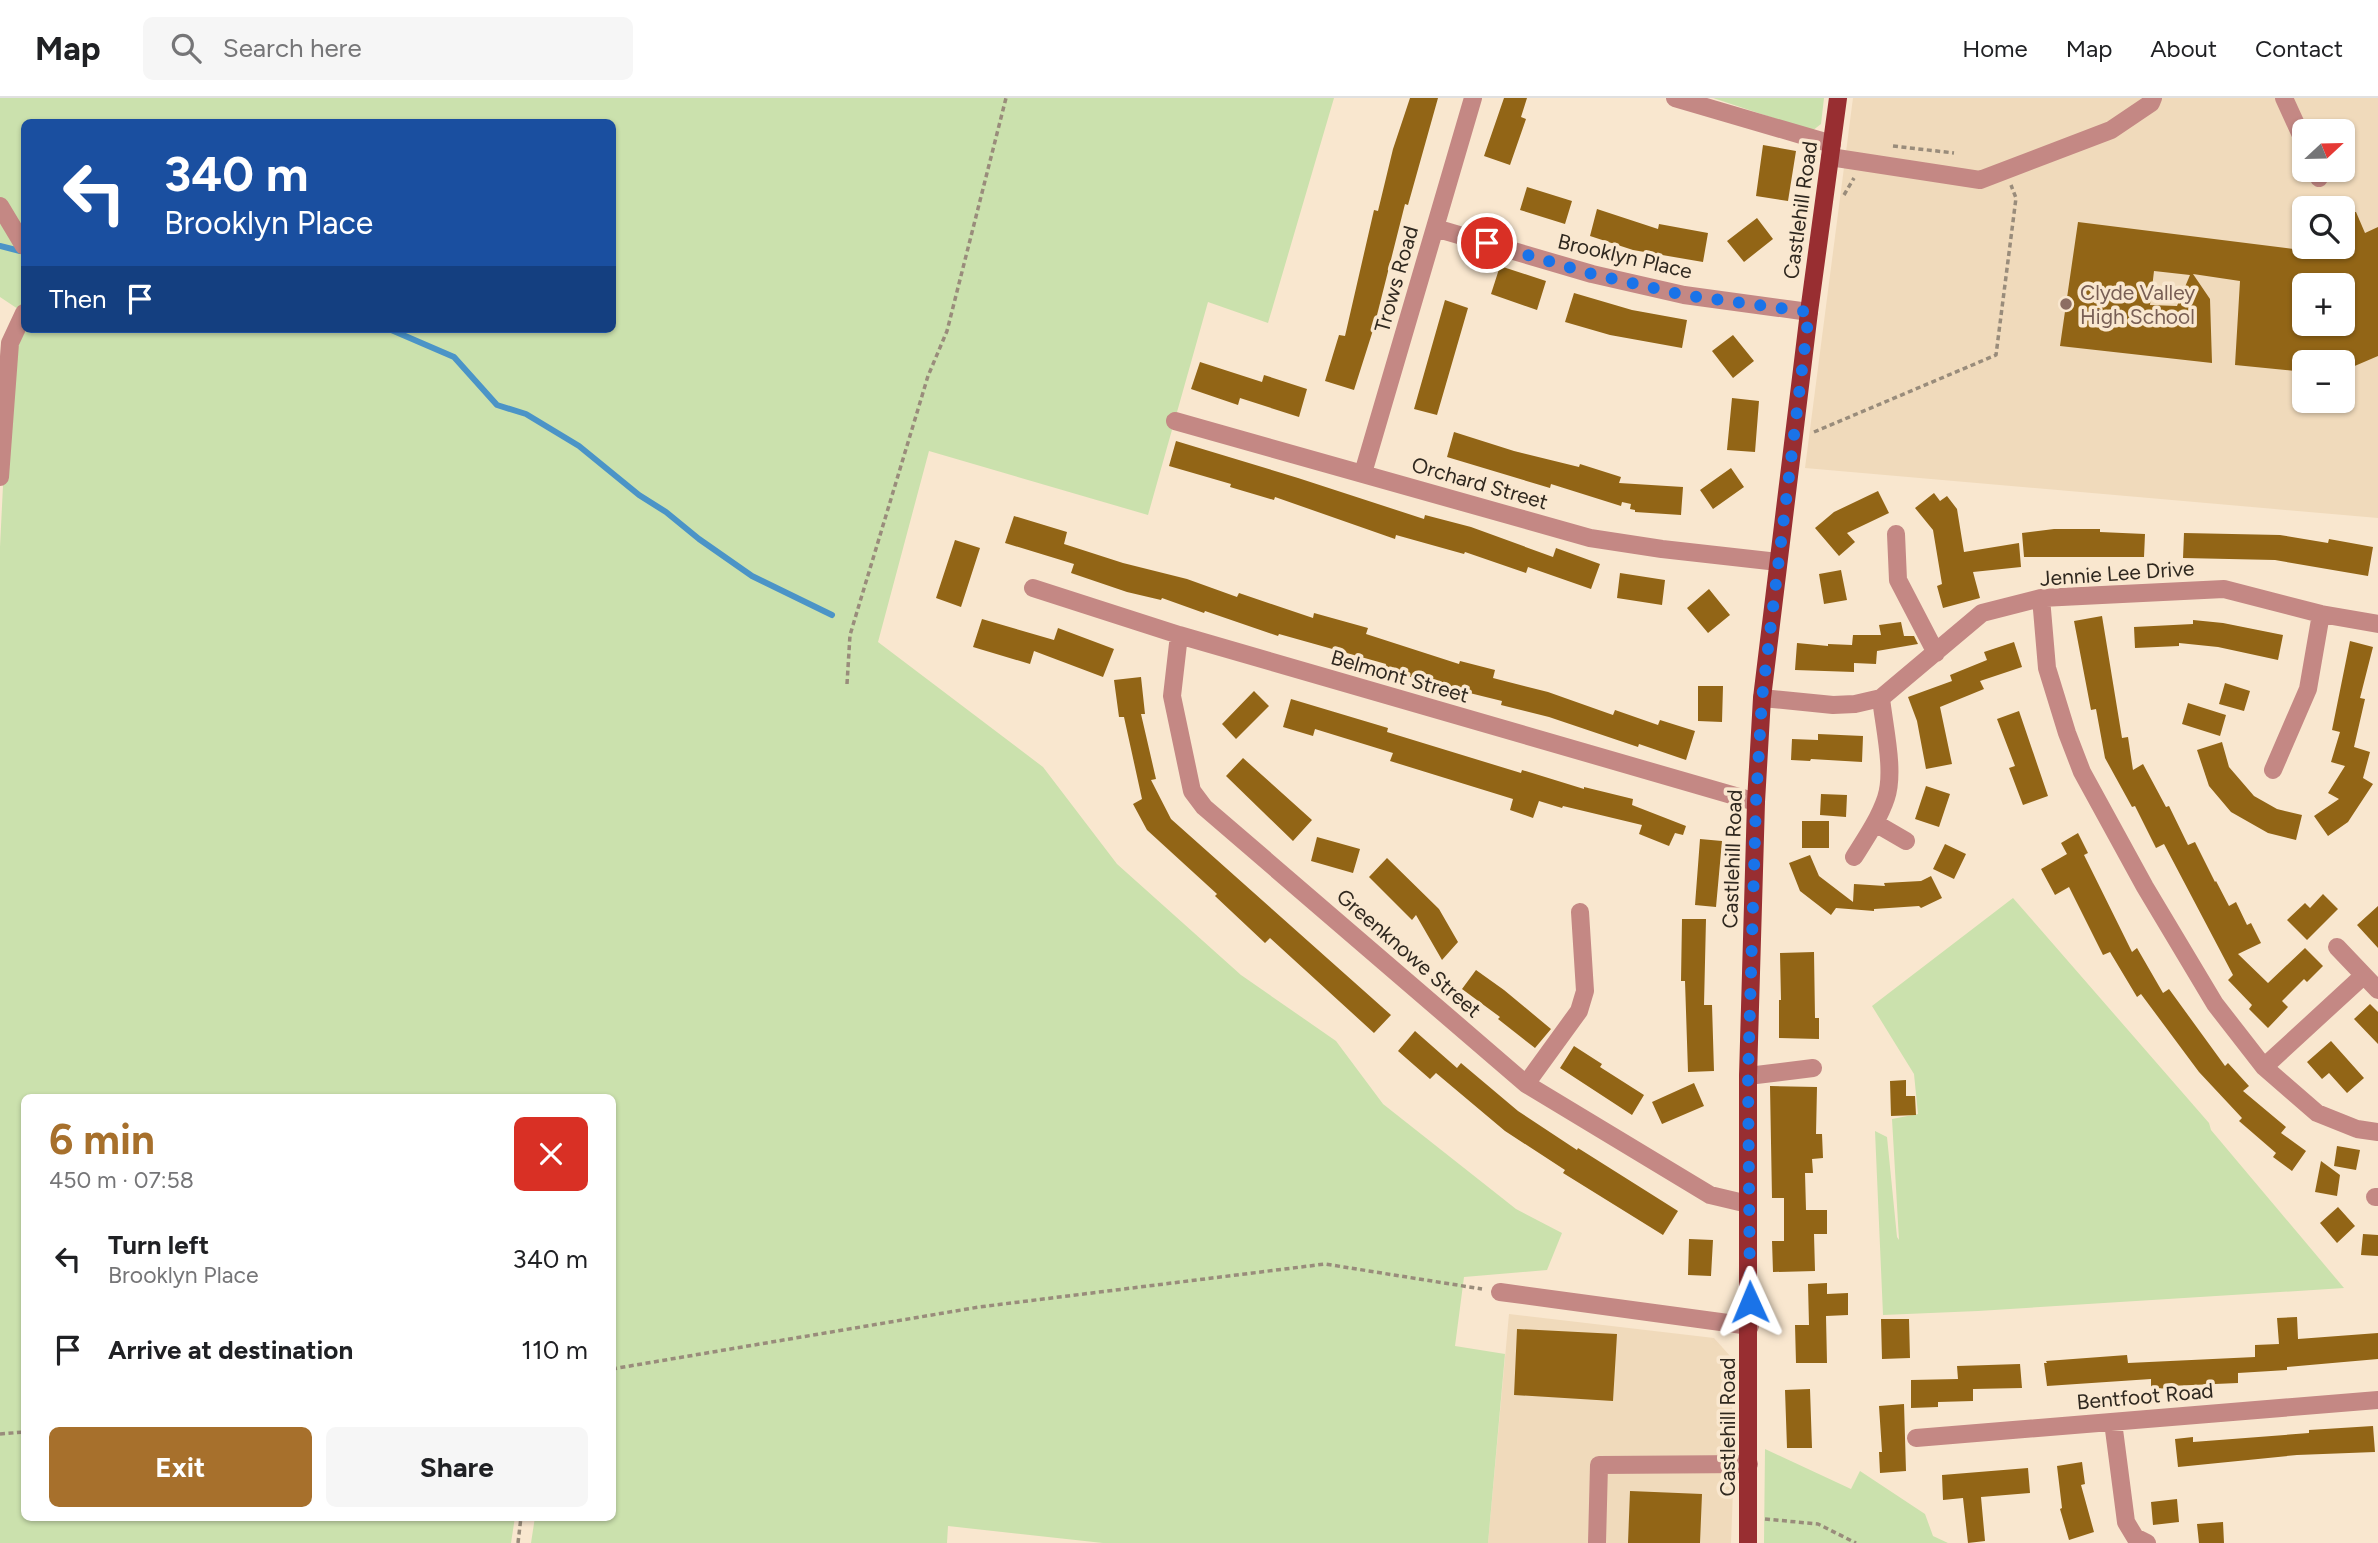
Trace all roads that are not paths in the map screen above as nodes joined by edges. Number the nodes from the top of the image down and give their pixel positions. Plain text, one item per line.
1 (1473, 98) edge
2 (1675, 98) edge
3 (1838, 98) edge
4 (2153, 98) edge
5 (2284, 98) edge
6 (2293, 119) edge
7 (1831, 151) junction
8 (0, 206) edge
9 (1435, 228) junction
10 (21, 241) edge
11 (1809, 312) junction
12 (21, 319) edge
13 (1175, 421) dead end
14 (0, 465) edge
15 (1363, 473) junction
16 (0, 477) edge
17 (1896, 534) dead end
18 (1777, 562) junction
19 (1033, 588) dead end
20 (2041, 598) junction
21 (2321, 614) junction
22 (2378, 624) edge
23 (1178, 635) junction
24 (1936, 653) junction
25 (1762, 698) junction
26 (1881, 698) junction
27 (2273, 770) dead end
28 (1756, 802) junction
29 (1875, 823) junction
30 (1906, 841) dead end
31 (1854, 857) dead end
32 (1580, 912) dead end
33 (2337, 947) dead end
34 (2363, 976) junction
35 (2378, 990) edge
36 (2264, 1067) junction
37 (1813, 1068) dead end
38 (1748, 1076) junction
39 (1526, 1084) junction
40 (2378, 1132) edge
41 (1748, 1204) junction
42 (1500, 1292) road end
43 (1750, 1326) junction
44 (2378, 1400) edge
45 (2113, 1422) junction
46 (1916, 1438) dead end
47 (1749, 1464) junction
48 (1597, 1543) edge
49 (1748, 1543) edge
50 (2147, 1543) edge

1 - 9 street, Trows Road
2 - 7 street
3 - 7 main road, Castlehill Road
4 - 7 street
5 - 6 street
7 - 11 main road, Castlehill Road
8 - 10 street
9 - 11 street, Brooklyn Place
9 - 15 street, Trows Road
11 - 18 main road, Castlehill Road
12 - 14 street
13 - 15 street, Orchard Street
14 - 16 street
15 - 18 street, Orchard Street
17 - 24 street
18 - 25 main road, Castlehill Road
19 - 23 street, Belmont Street
20 - 21 street, Jennie Lee Drive
20 - 24 street, Jennie Lee Drive
20 - 36 street
21 - 22 street, Jennie Lee Drive
21 - 27 street
23 - 28 street, Belmont Street
23 - 39 street, Greenknowe Street
24 - 26 street, Jennie Lee Drive
25 - 26 street, Jennie Lee Drive
25 - 28 main road, Castlehill Road
26 - 29 street
28 - 38 main road, Castlehill Road
29 - 30 street
29 - 31 street
32 - 39 street
33 - 34 street
34 - 35 street
34 - 36 street
36 - 40 street
37 - 38 street
38 - 41 main road, Castlehill Road
39 - 41 street, Greenknowe Street
41 - 43 main road, Castlehill Road
42 - 43 street
43 - 47 main road, Castlehill Road
44 - 45 street, Bentfoot Road
45 - 46 street, Bentfoot Road
45 - 50 street
47 - 48 street
47 - 49 main road, Castlehill Road

